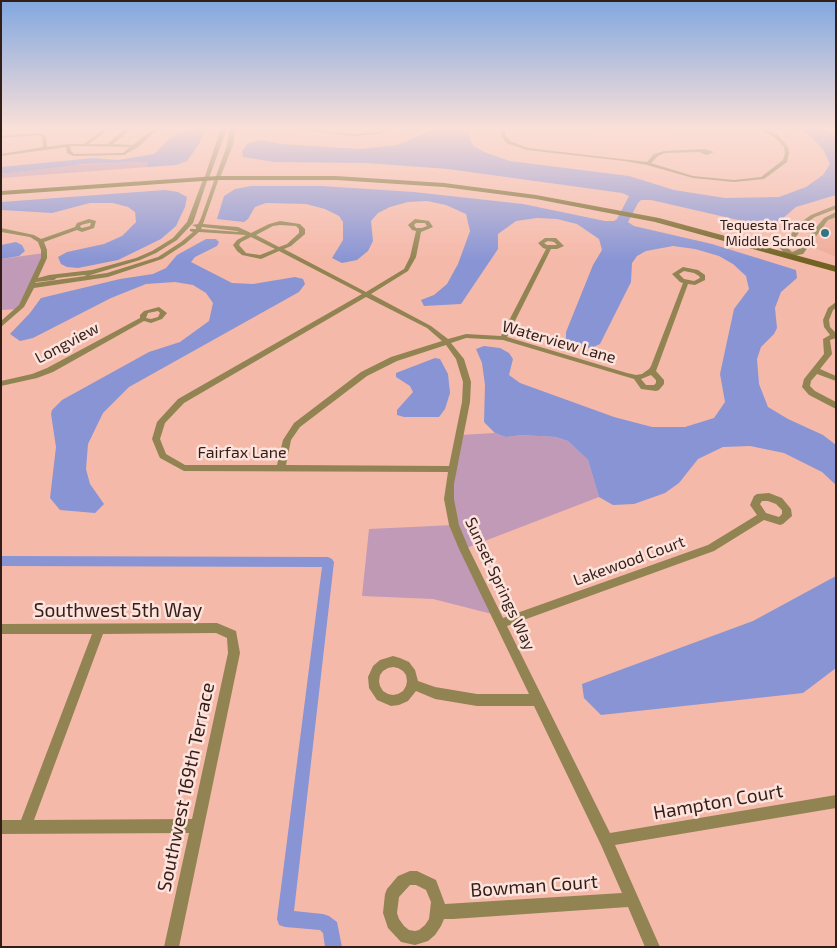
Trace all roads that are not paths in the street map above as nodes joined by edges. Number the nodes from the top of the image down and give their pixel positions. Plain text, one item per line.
1 (208, 172) edge
2 (219, 172) edge
3 (675, 172) edge
4 (771, 172) edge
5 (207, 176) junction
6 (218, 176) junction
7 (1, 189) edge
8 (1, 193) edge
9 (836, 207) edge
10 (836, 214) edge
11 (186, 227) junction
12 (77, 228) dead end
13 (198, 228) junction
14 (1, 230) edge
15 (419, 230) dead end
16 (250, 234) junction
17 (41, 241) junction
18 (548, 248) dead end
19 (282, 250) junction
20 (787, 251) junction
21 (800, 252) junction
22 (132, 261) junction
23 (836, 263) edge
24 (139, 266) junction
25 (836, 269) edge
26 (99, 271) junction
27 (66, 280) junction
28 (686, 282) dead end
29 (33, 283) junction
30 (367, 294) junction
31 (836, 304) edge
32 (144, 319) dead end
33 (1, 325) edge
34 (835, 336) edge
35 (503, 338) junction
36 (447, 342) junction
37 (652, 371) junction
38 (816, 371) junction
39 (640, 377) junction
40 (836, 379) edge
41 (1, 384) edge
42 (836, 406) edge
43 (281, 468) junction
44 (453, 469) junction
45 (763, 516) dead end
46 (500, 624) junction
47 (1, 629) edge
48 (99, 629) junction
49 (232, 636) joint
50 (412, 684) dead end
51 (537, 700) junction
52 (836, 801) edge
53 (198, 826) junction
54 (1, 827) edge
55 (25, 827) junction
56 (606, 840) junction
57 (633, 899) junction
58 (438, 911) dead end
59 (171, 947) edge
60 (653, 947) edge

1 - 5 street
2 - 6 street
3 - 4 street
5 - 6 main road
5 - 7 main road
5 - 8 main road
5 - 11 street
6 - 13 street
6 - 20 main road
9 - 20 street
10 - 21 street
11 - 13 street, Sunset Springs Way
11 - 22 street
12 - 17 street
13 - 16 street, Sunset Springs Way
13 - 24 street
14 - 17 street
15 - 30 street, Fairfax Lane
16 - 19 street, Sunset Springs Way
16 - 19 street, Sunset Springs Way
16 - 19 street, Sunset Springs Way
17 - 29 street
18 - 35 street
19 - 30 street, Sunset Springs Way
20 - 21 main road
20 - 25 main road
21 - 23 main road
22 - 24 street
22 - 26 street
24 - 27 street
26 - 27 street
26 - 29 street
27 - 29 street
28 - 37 street
29 - 33 street
30 - 36 street, Sunset Springs Way
30 - 43 street, Fairfax Lane
31 - 34 street
32 - 41 street, Longview
34 - 38 street
35 - 36 street, Waterview Lane
35 - 39 street, Waterview Lane
36 - 43 street, Waterview Lane
36 - 44 street, Sunset Springs Way
37 - 39 street
37 - 39 street
38 - 40 street
38 - 42 street
43 - 44 street, Fairfax Lane
44 - 46 street, Sunset Springs Way
45 - 46 street, Lakewood Court
46 - 51 street, Sunset Springs Way
47 - 48 street, Southwest 5th Way
48 - 49 street, Southwest 5th Way
48 - 55 street
49 - 53 street, Southwest 169th Terrace
50 - 51 street
51 - 56 street, Sunset Springs Way
52 - 56 street, Hampton Court
53 - 55 street
53 - 59 street, Southwest 169th Terrace
54 - 55 street
56 - 57 street, Sunset Springs Way
57 - 58 street, Bowman Court
57 - 60 street, Sunset Springs Way

